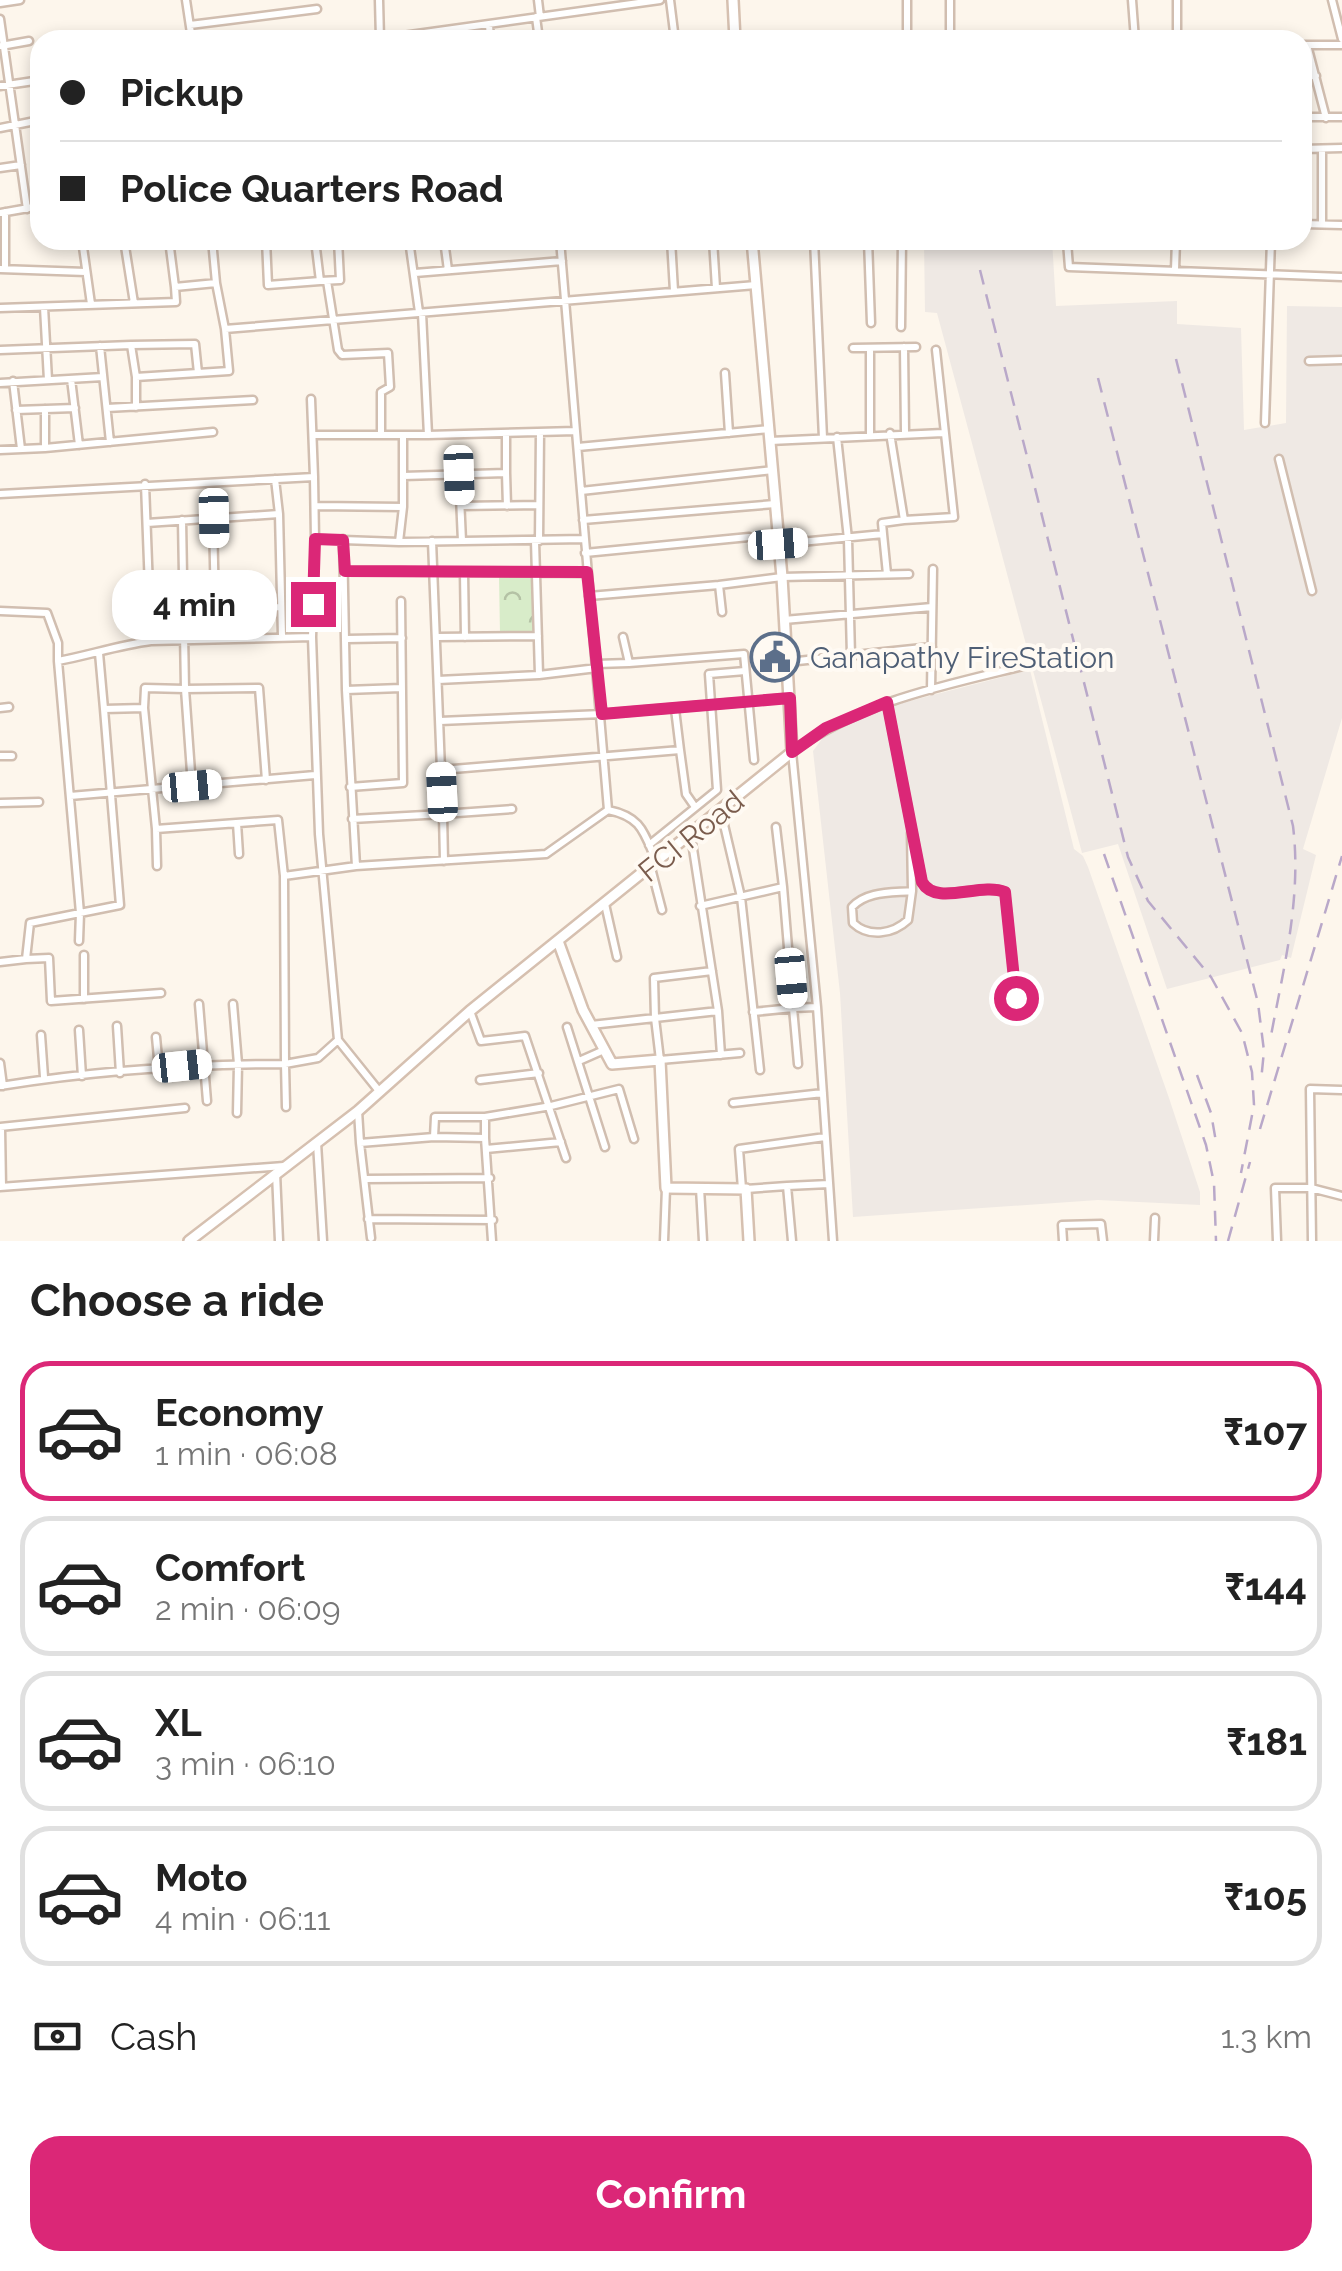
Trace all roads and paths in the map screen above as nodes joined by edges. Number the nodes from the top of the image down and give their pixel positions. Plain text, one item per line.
1 (20, 0) edge
2 (186, 0) edge
3 (379, 0) edge
4 (538, 0) edge
5 (660, 0) edge
6 (670, 0) edge
7 (733, 0) edge
8 (907, 0) edge
9 (950, 0) edge
10 (1132, 0) edge
11 (1177, 0) edge
12 (1332, 0) edge
13 (0, 3) edge
14 (317, 9) dead end
15 (538, 17) junction
16 (0, 19) edge
17 (488, 24) junction
18 (190, 25) junction
19 (191, 30) edge
20 (379, 30) edge
21 (447, 30) edge
22 (489, 30) edge
23 (539, 30) edge
24 (674, 30) edge
25 (735, 30) edge
26 (908, 30) edge
27 (950, 30) edge
28 (1134, 30) edge
29 (1177, 30) edge
30 (28, 40) dead end
31 (1342, 42) edge
32 (1312, 44) edge
33 (2, 46) edge
34 (1312, 65) edge
35 (1312, 76) edge
36 (1316, 76) junction
37 (30, 82) edge
38 (10, 85) junction
39 (0, 86) edge
40 (1312, 117) edge
41 (1342, 117) edge
42 (1326, 118) junction
43 (30, 122) edge
44 (15, 126) junction
45 (0, 128) edge
46 (1342, 148) edge
47 (1312, 149) edge
48 (1322, 149) junction
49 (21, 165) junction
50 (0, 168) edge
51 (30, 208) edge
52 (27, 209) junction
53 (2, 213) edge
54 (1312, 224) edge
55 (1322, 224) junction
56 (1342, 225) edge
57 (83, 250) edge
58 (126, 250) edge
59 (170, 250) edge
60 (213, 250) edge
61 (266, 250) edge
62 (317, 250) edge
63 (338, 250) edge
64 (410, 250) edge
65 (445, 250) edge
66 (561, 250) edge
67 (672, 250) edge
68 (714, 250) edge
69 (753, 250) edge
70 (814, 250) edge
71 (868, 250) edge
72 (902, 250) edge
73 (1067, 250) edge
74 (1176, 250) edge
75 (1270, 250) edge
76 (562, 261) junction
77 (3, 268) edge
78 (448, 270) junction
79 (1175, 270) junction
80 (86, 272) junction
81 (415, 274) junction
82 (1268, 275) junction
83 (1342, 277) edge
84 (323, 281) junction
85 (216, 283) junction
86 (756, 284) junction
87 (175, 287) junction
88 (716, 288) junction
89 (674, 292) junction
90 (565, 300) junction
91 (134, 302) junction
92 (91, 304) junction
93 (0, 308) edge
94 (44, 308) junction
95 (421, 313) junction
96 (334, 319) junction
97 (871, 323) dead end
98 (901, 326) dead end
99 (225, 330) junction
100 (131, 345) junction
101 (100, 346) junction
102 (904, 347) junction
103 (916, 347) dead end
104 (46, 348) junction
105 (853, 348) dead end
106 (870, 348) junction
107 (0, 350) edge
108 (936, 350) dead end
109 (1310, 360) dead end
110 (1342, 360) edge
111 (198, 374) junction
112 (725, 374) dead end
113 (103, 377) junction
114 (136, 377) junction
115 (72, 378) junction
116 (48, 380) junction
117 (13, 382) junction
118 (0, 383) edge
119 (311, 399) dead end
120 (253, 400) dead end
121 (136, 407) junction
122 (75, 408) junction
123 (106, 408) junction
124 (45, 409) junction
125 (16, 410) junction
126 (1265, 423) dead end
127 (768, 429) junction
128 (576, 431) junction
129 (212, 432) dead end
130 (540, 432) junction
131 (905, 432) junction
132 (506, 433) junction
133 (729, 433) junction
134 (890, 433) junction
135 (944, 433) junction
136 (313, 435) junction
137 (381, 435) junction
138 (403, 435) junction
139 (428, 435) junction
140 (870, 435) junction
141 (837, 437) junction
142 (823, 438) junction
143 (770, 441) junction
144 (110, 442) junction
145 (79, 445) junction
146 (578, 446) junction
147 (45, 448) junction
148 (20, 449) junction
149 (0, 450) edge
150 (1278, 459) dead end
151 (772, 470) junction
152 (506, 473) junction
153 (459, 475) junction
154 (403, 476) junction
155 (314, 477) junction
156 (276, 479) junction
157 (145, 484) junction
158 (581, 492) junction
159 (0, 494) edge
160 (775, 504) junction
161 (539, 505) junction
162 (316, 506) junction
163 (460, 506) junction
164 (506, 506) junction
165 (403, 507) junction
166 (280, 514) junction
167 (214, 518) junction
168 (182, 520) junction
169 (583, 520) junction
170 (904, 520) junction
171 (146, 522) junction
172 (883, 534) junction
173 (749, 537) dead end
174 (315, 539) junction
175 (584, 539) junction
176 (848, 539) junction
177 (343, 540) junction
178 (462, 541) junction
179 (537, 541) junction
180 (400, 542) junction
181 (432, 542) junction
182 (778, 544) junction
183 (586, 553) junction
184 (933, 569) dead end
185 (345, 571) junction
186 (434, 572) junction
187 (587, 572) junction
188 (464, 573) junction
189 (536, 574) junction
190 (887, 574) junction
191 (909, 574) dead end
192 (849, 576) junction
193 (782, 578) junction
194 (719, 584) junction
195 (1312, 591) dead end
196 (589, 596) junction
197 (401, 601) dead end
198 (280, 607) junction
199 (932, 607) junction
200 (215, 608) junction
201 (184, 609) junction
202 (0, 611) edge
203 (722, 612) dead end
204 (850, 615) junction
205 (784, 620) junction
206 (282, 636) junction
207 (466, 636) junction
208 (538, 636) junction
209 (312, 637) junction
210 (436, 637) junction
211 (623, 637) dead end
212 (402, 638) junction
213 (186, 640) junction
214 (347, 640) junction
215 (150, 641) junction
216 (932, 647) junction
217 (99, 654) junction
218 (851, 656) junction
219 (58, 660) junction
220 (1047, 660) dead end
221 (788, 662) junction
222 (629, 663) junction
223 (596, 666) junction
224 (746, 671) junction
225 (539, 675) junction
226 (438, 680) junction
227 (185, 688) junction
228 (401, 688) junction
229 (346, 690) junction
230 (931, 690) junction
231 (790, 698) junction
232 (748, 702) junction
233 (887, 702) junction
234 (712, 705) junction
235 (144, 708) junction
236 (104, 709) junction
237 (675, 709) junction
238 (602, 714) junction
239 (440, 721) junction
240 (680, 750) junction
241 (792, 752) junction
242 (0, 756) edge
243 (12, 756) dead end
244 (606, 756) junction
245 (754, 760) dead end
246 (442, 770) junction
247 (315, 775) junction
248 (266, 780) junction
249 (192, 786) junction
250 (350, 787) junction
251 (152, 788) junction
252 (718, 790) junction
253 (110, 792) junction
254 (70, 796) junction
255 (39, 802) dead end
256 (0, 803) edge
257 (730, 804) junction
258 (695, 807) junction
259 (512, 809) dead end
260 (608, 810) junction
261 (720, 812) junction
262 (444, 814) junction
263 (352, 819) junction
264 (237, 823) junction
265 (776, 828) dead end
266 (156, 829) junction
267 (911, 832) junction
268 (690, 836) junction
269 (649, 845) junction
270 (239, 854) dead end
271 (444, 861) junction
272 (157, 866) dead end
273 (356, 866) junction
274 (654, 866) junction
275 (322, 872) junction
276 (284, 876) junction
277 (783, 887) junction
278 (912, 891) junction
279 (740, 897) junction
280 (605, 904) junction
281 (700, 906) junction
282 (662, 910) dead end
283 (80, 913) junction
284 (79, 940) dead end
285 (558, 941) junction
286 (84, 955) dead end
287 (617, 957) dead end
288 (26, 960) junction
289 (0, 962) edge
290 (712, 971) junction
291 (161, 992) dead end
292 (1016, 998) dead end
293 (84, 999) junction
294 (200, 1004) dead end
295 (233, 1004) dead end
296 (816, 1007) junction
297 (794, 1008) junction
298 (470, 1011) junction
299 (718, 1011) junction
300 (754, 1012) junction
301 (656, 1018) junction
302 (591, 1025) junction
303 (118, 1026) dead end
304 (567, 1027) dead end
305 (79, 1030) dead end
306 (41, 1035) dead end
307 (156, 1038) dead end
308 (338, 1040) junction
309 (604, 1050) junction
310 (740, 1053) dead end
311 (721, 1054) junction
312 (660, 1060) junction
313 (578, 1061) junction
314 (0, 1063) edge
315 (204, 1064) junction
316 (238, 1064) junction
317 (284, 1064) junction
318 (798, 1064) dead end
319 (159, 1068) junction
320 (760, 1070) dead end
321 (120, 1073) junction
322 (538, 1073) junction
323 (82, 1076) junction
324 (44, 1078) junction
325 (480, 1080) dead end
326 (1, 1086) edge
327 (379, 1090) junction
328 (1342, 1090) edge
329 (823, 1092) junction
330 (590, 1095) junction
331 (207, 1101) dead end
332 (734, 1103) dead end
333 (551, 1106) junction
334 (286, 1107) dead end
335 (185, 1108) dead end
336 (358, 1111) junction
337 (238, 1113) dead end
338 (485, 1116) junction
339 (0, 1127) edge
340 (434, 1138) junction
341 (486, 1138) junction
342 (825, 1138) junction
343 (634, 1139) dead end
344 (317, 1142) junction
345 (561, 1142) junction
346 (360, 1144) junction
347 (606, 1147) dead end
348 (486, 1149) junction
349 (566, 1158) dead end
350 (280, 1169) junction
351 (490, 1178) junction
352 (365, 1179) junction
353 (829, 1184) junction
354 (787, 1186) junction
355 (1, 1187) edge
356 (666, 1188) junction
357 (700, 1188) junction
358 (1311, 1188) junction
359 (744, 1189) junction
360 (1342, 1196) edge
361 (1155, 1218) dead end
362 (368, 1219) junction
363 (493, 1220) junction
364 (371, 1238) dead end
365 (196, 1239) edge
366 (279, 1241) edge
367 (323, 1241) edge
368 (492, 1241) edge
369 (664, 1241) edge
370 (703, 1241) edge
371 (749, 1241) edge
372 (792, 1241) edge
373 (833, 1241) edge
374 (1062, 1241) edge
375 (1102, 1241) edge
376 (1154, 1241) edge
377 (1277, 1241) edge
378 (1312, 1241) edge

1 - 13 street
2 - 18 street
3 - 20 street
4 - 15 street
5 - 15 street
6 - 24 street
7 - 25 street
8 - 26 street
9 - 27 street
10 - 28 street
11 - 29 street
12 - 31 street
14 - 18 street
15 - 17 street
15 - 23 street
16 - 33 street
17 - 21 street
17 - 22 street
18 - 19 street
30 - 33 street
31 - 32 street
33 - 38 street
34 - 36 street
35 - 36 street
36 - 42 street
37 - 38 street
38 - 39 street
38 - 44 street
40 - 42 street
41 - 42 street
43 - 44 street
44 - 45 street
44 - 49 street
46 - 48 street
47 - 48 street
48 - 55 street
49 - 50 street
49 - 52 street
51 - 52 street
52 - 53 street
53 - 77 street
54 - 55 street
55 - 56 street
57 - 80 street
58 - 91 street
59 - 87 street
60 - 85 street
61 - 84 street
62 - 84 street
63 - 84 street
64 - 81 street
65 - 78 street
66 - 76 street
67 - 89 street
68 - 88 street
69 - 86 street
70 - 142 street
71 - 97 street
72 - 98 street
73 - 79 street
74 - 79 street
75 - 82 street
76 - 78 street
76 - 90 street
77 - 80 street
78 - 81 street
79 - 82 street
80 - 92 street
81 - 95 street
82 - 83 street
82 - 126 street
84 - 96 street
85 - 87 street
85 - 99 street
86 - 88 street
86 - 127 street
87 - 91 street
88 - 89 street
89 - 90 street
90 - 95 street
90 - 128 street
91 - 92 street
92 - 94 street
93 - 94 street
94 - 104 street
95 - 96 street
95 - 139 street
96 - 99 street
96 - 137 street
99 - 111 street
100 - 101 street
100 - 111 street
100 - 114 street
101 - 104 street
101 - 113 street
102 - 103 street
102 - 106 street
102 - 131 street
104 - 107 street
104 - 116 street
105 - 106 street
106 - 140 street
108 - 135 street
109 - 110 street
111 - 114 street
112 - 133 street
113 - 115 street
113 - 123 street
114 - 121 street
115 - 116 street
115 - 122 street
116 - 117 street
117 - 118 street
117 - 125 street
119 - 136 street
120 - 121 street
121 - 123 street
122 - 124 street
122 - 145 street
123 - 144 street
124 - 125 street
124 - 147 street
125 - 148 street
127 - 133 street
127 - 143 street
128 - 130 street
128 - 146 street
129 - 144 street
130 - 132 street
130 - 161 street
131 - 134 street
131 - 135 street
132 - 139 street
132 - 152 street
133 - 146 street
134 - 140 street
134 - 170 street
135 - 170 street
136 - 137 street
136 - 155 street
137 - 138 street
138 - 139 street
138 - 154 street
140 - 141 street
141 - 142 street
141 - 176 street
142 - 143 street
143 - 151 street
144 - 145 street
145 - 147 street
146 - 158 street
147 - 148 street
148 - 149 street
150 - 195 street
151 - 158 street
151 - 160 street
152 - 153 street
152 - 164 street
153 - 154 street
153 - 163 street
154 - 165 street
155 - 156 street
155 - 162 street
156 - 157 street
156 - 166 street
157 - 159 street
157 - 171 street
158 - 169 street
160 - 169 street
160 - 182 street
161 - 164 street
161 - 179 street
162 - 165 street
162 - 174 street
163 - 164 street
163 - 178 street
165 - 180 street
166 - 167 street
166 - 198 street
167 - 168 street
167 - 200 street
168 - 171 street
168 - 201 street
169 - 175 street
170 - 172 street
171 - 215 street
172 - 176 street
172 - 190 street
173 - 183 street
174 - 177 street
174 - 209 street
175 - 179 street
175 - 183 street
176 - 182 street
176 - 192 street
177 - 180 street
177 - 185 street
178 - 179 street
178 - 181 street
179 - 189 street
180 - 181 street
181 - 186 street
182 - 193 street
183 - 187 street
184 - 199 street
185 - 186 street
185 - 214 street
186 - 188 street
186 - 210 street
187 - 189 street
187 - 196 street
188 - 189 street
188 - 207 street
189 - 208 street
190 - 191 street
190 - 192 street
192 - 193 street
192 - 204 street
193 - 194 street
193 - 205 street
194 - 196 street
194 - 203 street
196 - 223 street
197 - 212 street
198 - 200 street
198 - 206 street
199 - 204 street
199 - 216 street
200 - 201 street
201 - 213 street
202 - 219 street
204 - 205 street
204 - 218 street
205 - 221 street
206 - 209 street
206 - 213 street
207 - 208 street
207 - 210 street
208 - 225 street
209 - 247 street
210 - 226 street
211 - 222 street
212 - 214 street
212 - 228 street
213 - 215 street
213 - 227 street
214 - 229 street
215 - 217 street
216 - 218 street
216 - 230 street
217 - 219 street
217 - 236 street
218 - 221 street
219 - 254 street
220 - 230 street
221 - 231 street
222 - 223 street
222 - 224 street
223 - 225 street
223 - 238 street
224 - 232 street
224 - 234 street
225 - 226 street
226 - 239 street
227 - 235 street
227 - 248 street
227 - 249 street
228 - 229 street
228 - 250 street
229 - 250 street
230 - 233 street
231 - 232 street
231 - 241 street
232 - 234 street
232 - 245 street
233 - 241 street
233 - 267 street
234 - 237 street
234 - 252 street
235 - 236 street
235 - 251 street
236 - 253 street
237 - 238 street
237 - 240 street
238 - 239 street
238 - 244 street
239 - 246 street
240 - 244 street
240 - 258 street
241 - 257 street, FCI Road
241 - 296 street
242 - 243 street
244 - 246 street
244 - 260 street
246 - 262 street
247 - 248 street
247 - 275 street
248 - 249 street
249 - 251 street
250 - 263 street
251 - 253 street
251 - 266 street
252 - 257 street
252 - 258 street
253 - 254 street
253 - 283 street
254 - 283 street
255 - 256 street
257 - 261 street, FCI Road
258 - 269 street
259 - 262 street
260 - 269 street
260 - 271 street
261 - 268 street, FCI Road
261 - 279 street
262 - 263 street
262 - 271 street
263 - 273 street
264 - 266 street
264 - 270 street
264 - 276 street
265 - 277 street
266 - 272 street
267 - 278 street
267 - 292 street
268 - 274 street, FCI Road
268 - 281 street
269 - 274 street
271 - 273 street
273 - 275 street
274 - 280 street, FCI Road
274 - 282 street
275 - 276 street
275 - 308 street
276 - 317 street
277 - 279 street
277 - 297 street
278 - 278 street
279 - 281 street
279 - 300 street
280 - 285 street, FCI Road
280 - 287 street
281 - 290 street
283 - 284 street
283 - 288 street
285 - 298 street, FCI Road
285 - 302 street
286 - 293 street
288 - 289 street
288 - 293 street
290 - 299 street
290 - 301 street
291 - 293 street
294 - 315 street
295 - 316 street
296 - 297 street
296 - 329 street
297 - 300 street
297 - 318 street
298 - 322 street
298 - 327 street, FCI Road
299 - 301 street
299 - 311 street
300 - 320 street
301 - 302 street
301 - 312 street
302 - 309 street
303 - 321 street
304 - 313 street
305 - 323 street
306 - 324 street
307 - 319 street
308 - 317 street
308 - 327 street
309 - 312 street
309 - 313 street
310 - 311 street
311 - 312 street
312 - 356 street
313 - 330 street
314 - 326 street
315 - 316 street
315 - 319 street
315 - 331 street
316 - 317 street
316 - 337 street
317 - 334 street
319 - 321 street
321 - 323 street
322 - 325 street
322 - 333 street
323 - 324 street
324 - 326 street
327 - 336 street, FCI Road
328 - 358 street
329 - 332 street
329 - 342 street
330 - 333 street
330 - 343 street
330 - 347 street
333 - 338 street
333 - 345 street
335 - 339 street
336 - 344 street, FCI Road
336 - 346 street
338 - 340 street
338 - 341 street
339 - 355 street
340 - 341 street
340 - 346 street
341 - 348 street
342 - 353 street
342 - 359 street
344 - 350 street, FCI Road
344 - 367 street
345 - 348 street
345 - 349 street
346 - 352 street
348 - 351 street
350 - 355 street
350 - 365 street, FCI Road
350 - 366 street
351 - 352 street
351 - 363 street
352 - 362 street
353 - 354 street
353 - 373 street
354 - 359 street
354 - 372 street
356 - 357 street
356 - 369 street
357 - 359 street
357 - 370 street
358 - 360 street
358 - 377 street
358 - 378 street
359 - 371 street
361 - 376 street
362 - 363 street
362 - 364 street
363 - 368 street
374 - 375 street

